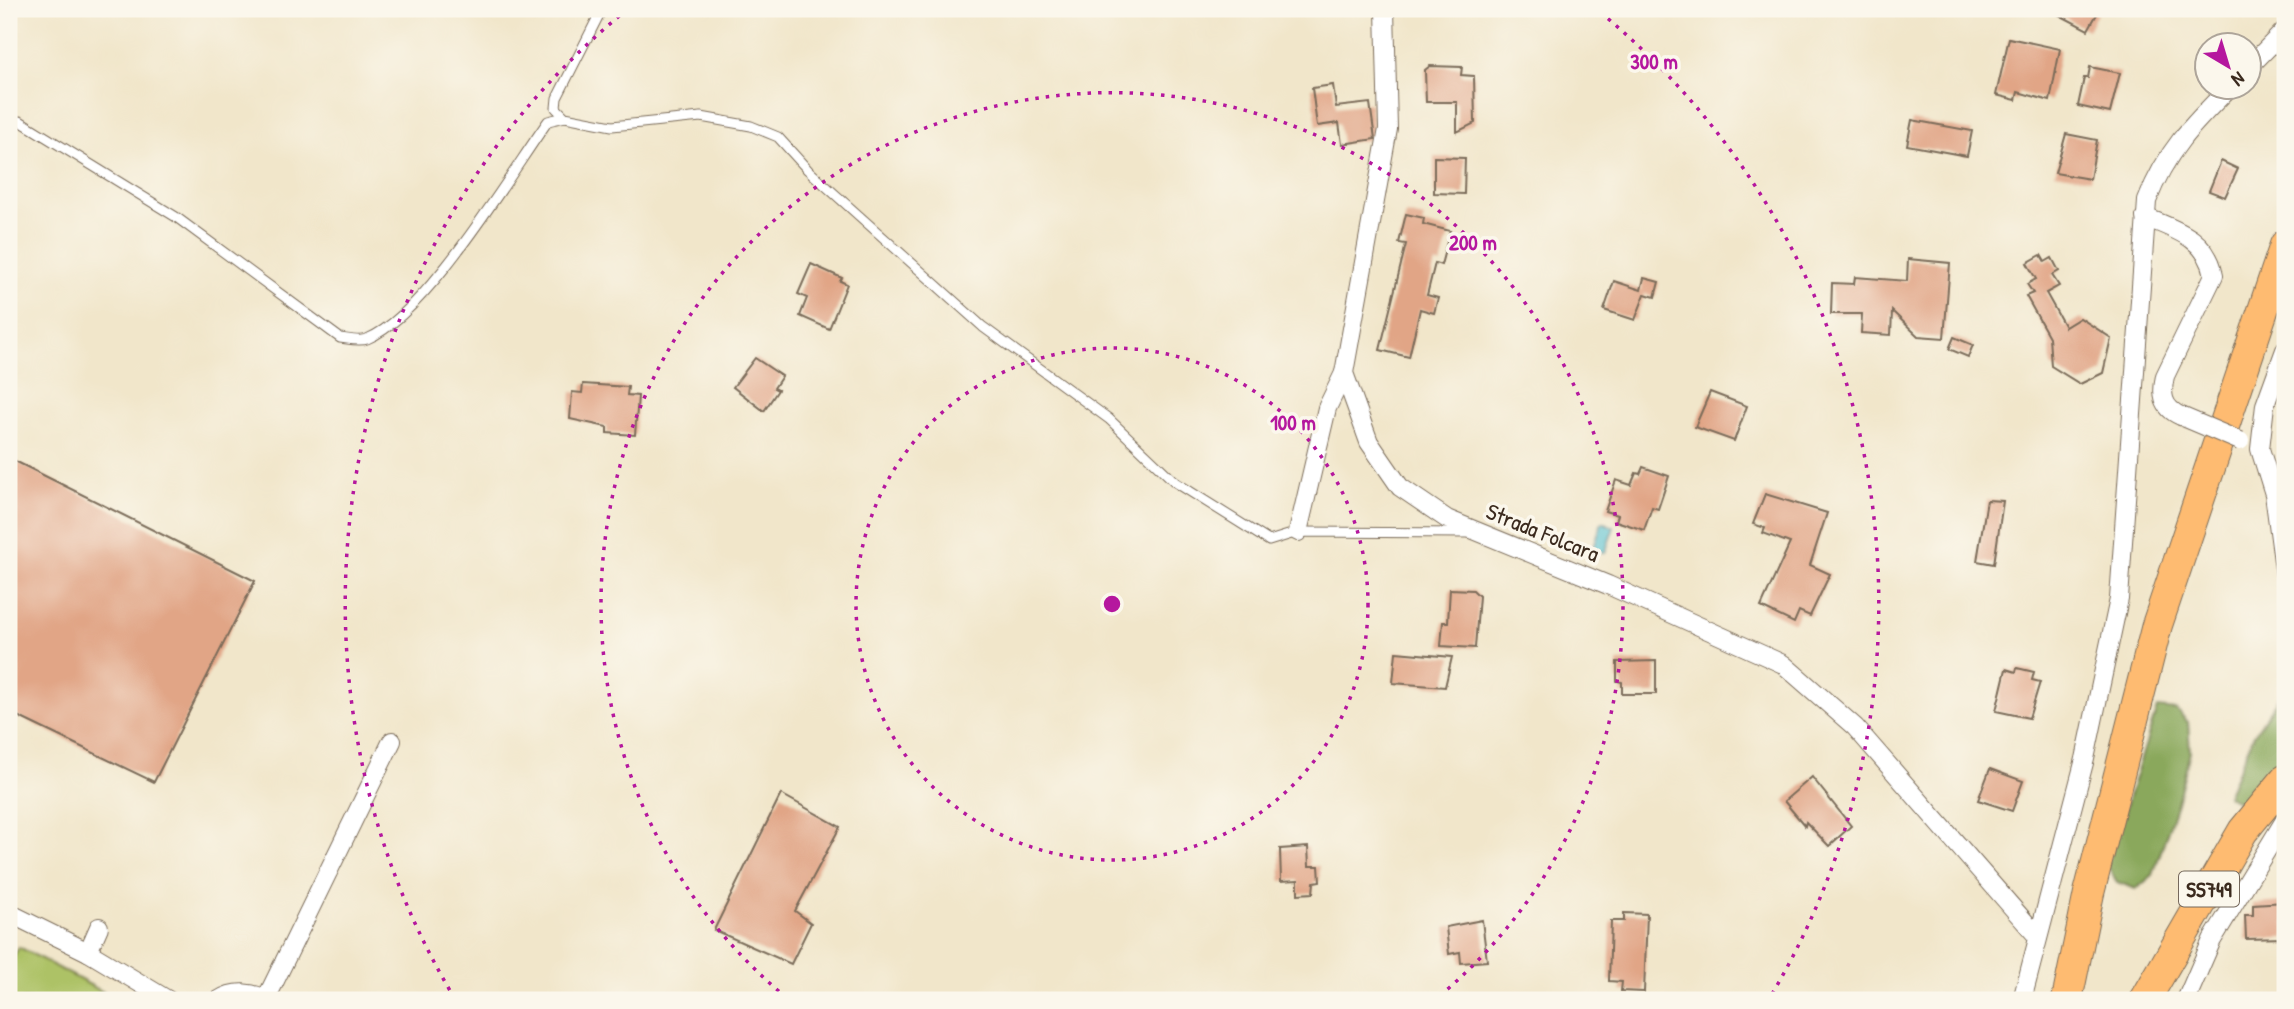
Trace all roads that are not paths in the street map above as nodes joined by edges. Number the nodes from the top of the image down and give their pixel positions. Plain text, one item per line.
1 (603, 9) edge
2 (1385, 9) edge
3 (2285, 30) edge
4 (2262, 54) edge
5 (2215, 102) edge
6 (565, 117) junction
7 (20, 121) dead end
8 (2145, 217) junction
9 (2285, 245) edge
10 (2285, 350) edge
11 (1344, 373) junction
12 (2260, 449) junction
13 (1298, 532) junction
14 (1482, 533) junction
15 (2285, 576) edge
16 (392, 740) dead end
17 (2284, 782) edge
18 (2285, 820) edge
19 (9, 913) edge
20 (99, 927) dead end
21 (2038, 937) junction
22 (88, 952) junction
23 (166, 998) edge
24 (184, 1000) edge
25 (219, 1000) edge
26 (267, 1000) edge
27 (2022, 1000) edge
28 (2067, 1000) edge
29 (2145, 1000) edge
30 (2163, 1000) edge
31 (2186, 1000) edge

1 - 6 lane
2 - 11 street
3 - 4 street
5 - 8 street
6 - 7 lane
6 - 13 lane
8 - 12 street, bridge
8 - 21 street
9 - 28 highway
10 - 12 street
11 - 13 street
11 - 14 street, Strada Folcara
12 - 15 street
13 - 14 lane
14 - 21 street, Strada Folcara
16 - 26 street
17 - 29 highway, SS749
17 - 30 highway, SS749
18 - 31 street
19 - 22 street
20 - 22 street
21 - 27 street
22 - 23 street
23 - 24 street
25 - 26 street

